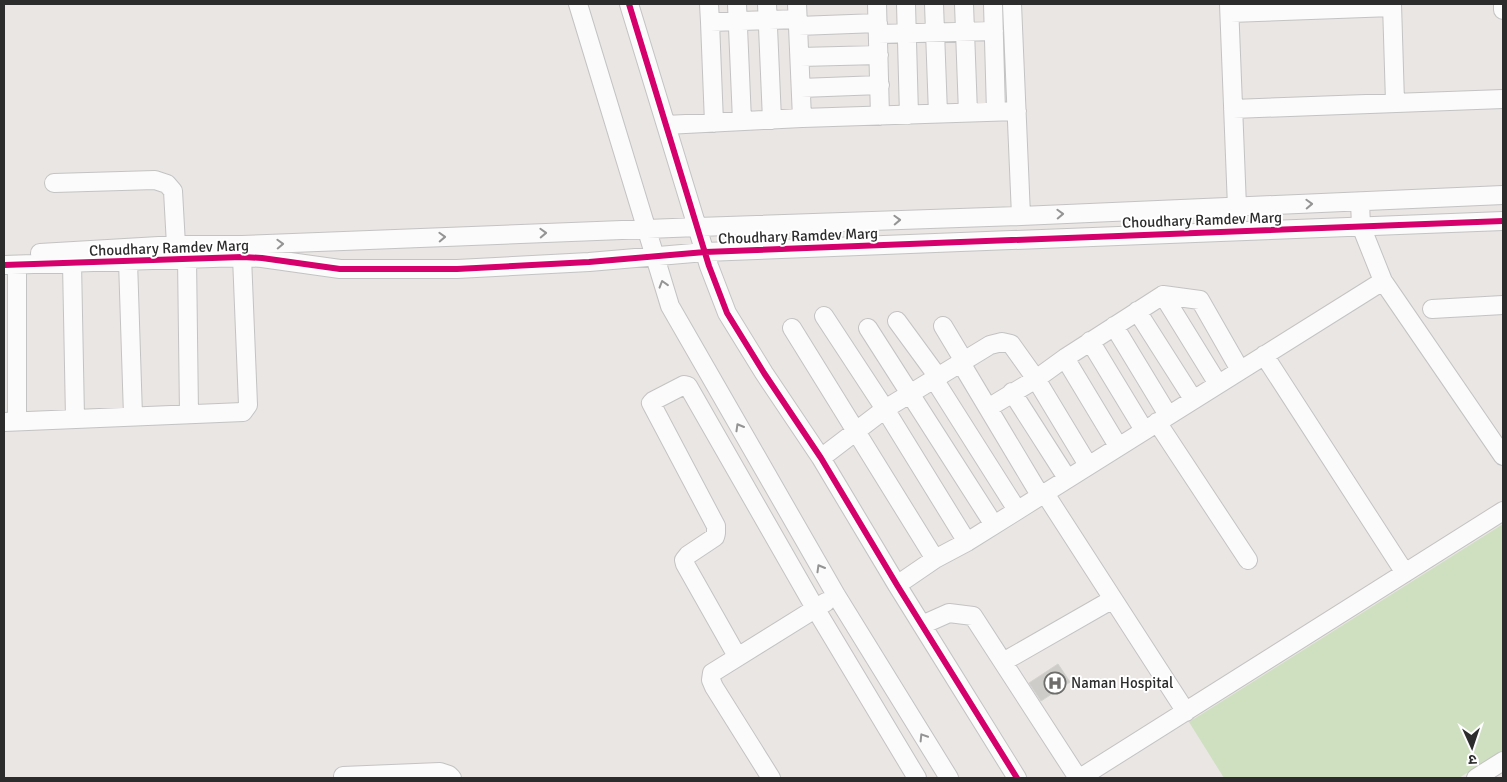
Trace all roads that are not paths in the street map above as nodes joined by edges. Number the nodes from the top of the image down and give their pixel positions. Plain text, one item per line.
1 (578, 4) edge
2 (629, 4) edge
3 (709, 4) edge
4 (877, 4) edge
5 (906, 4) edge
6 (934, 4) edge
7 (964, 4) edge
8 (993, 4) edge
9 (1012, 4) edge
10 (1503, 4) edge
11 (1392, 5) edge
12 (1340, 6) edge
13 (1230, 8) edge
14 (1503, 10) edge
15 (738, 12) edge
16 (767, 12) edge
17 (798, 16) edge
18 (710, 22) junction
19 (878, 29) junction
20 (994, 31) junction
21 (935, 32) junction
22 (965, 32) junction
23 (906, 34) junction
24 (879, 55) junction
25 (800, 57) junction
26 (880, 85) junction
27 (801, 88) junction
28 (1503, 99) edge
29 (1396, 102) junction
30 (1233, 109) junction
31 (996, 112) junction
32 (1017, 112) junction
33 (968, 113) junction
34 (938, 114) junction
35 (909, 115) junction
36 (880, 116) junction
37 (802, 118) junction
38 (772, 120) junction
39 (742, 121) junction
40 (714, 123) junction
41 (666, 125) junction
42 (54, 183) dead end
43 (1503, 195) edge
44 (1360, 202) junction
45 (1237, 207) junction
46 (1021, 216) junction
47 (1503, 221) edge
48 (1361, 226) junction
49 (698, 227) junction
50 (647, 230) junction
51 (181, 252) junction
52 (705, 252) junction
53 (4, 254) edge
54 (655, 256) junction
55 (242, 257) junction
56 (128, 261) junction
57 (72, 263) junction
58 (11, 265) edge
59 (1383, 281) junction
60 (1163, 295) junction
61 (1503, 305) edge
62 (1432, 308) dead end
63 (1138, 311) junction
64 (824, 316) dead end
65 (897, 321) dead end
66 (943, 326) dead end
67 (1114, 326) junction
68 (792, 328) dead end
69 (868, 328) dead end
70 (1090, 342) junction
71 (1264, 355) junction
72 (1065, 358) junction
73 (962, 362) junction
74 (1240, 370) junction
75 (936, 378) junction
76 (1036, 379) junction
77 (1218, 384) junction
78 (1012, 392) junction
79 (910, 394) junction
80 (1193, 399) junction
81 (988, 408) junction
82 (885, 409) junction
83 (188, 414) junction
84 (133, 416) junction
85 (75, 418) junction
86 (10, 421) edge
87 (1156, 422) junction
88 (856, 430) junction
89 (1118, 446) junction
90 (1503, 456) edge
91 (821, 458) junction
92 (1088, 465) junction
93 (1067, 478) junction
94 (1042, 494) junction
95 (1017, 510) junction
96 (1503, 511) edge
97 (994, 525) junction
98 (967, 542) junction
99 (935, 559) junction
100 (1248, 560) dead end
101 (1405, 573) junction
102 (897, 585) junction
103 (836, 595) junction
104 (1113, 599) junction
105 (815, 608) junction
106 (922, 625) junction
107 (737, 656) junction
108 (1003, 662) junction
109 (1186, 712) junction
110 (1501, 768) edge
111 (343, 776) dead end
112 (452, 778) edge
113 (771, 778) edge
114 (917, 778) edge
115 (949, 778) edge
116 (1017, 778) edge
117 (1079, 778) edge
118 (1476, 778) edge

1 - 50 street
2 - 41 street
3 - 18 street
4 - 19 street
5 - 23 street
6 - 21 street
7 - 22 street
8 - 20 street
9 - 32 street
10 - 14 street
11 - 12 street
11 - 29 street
12 - 13 street
13 - 30 street
15 - 16 street
15 - 18 street
15 - 39 street
16 - 17 street
16 - 38 street
17 - 19 street
17 - 25 street
18 - 40 street
19 - 23 street
19 - 24 street
20 - 22 street
20 - 31 street
21 - 22 street
21 - 23 street
21 - 34 street
22 - 33 street
23 - 35 street
24 - 25 street
24 - 26 street
25 - 27 street
26 - 27 street
26 - 36 street
27 - 37 street
28 - 29 street
29 - 30 street
30 - 45 street
31 - 32 street
31 - 33 street
32 - 46 street
33 - 34 street
34 - 35 street
35 - 36 street
36 - 37 street
37 - 38 street
38 - 39 street
39 - 40 street
40 - 41 street
41 - 49 street
42 - 51 street
43 - 44 street
45 -> 44 street
44 - 48 street
46 -> 45 street
49 -> 46 street
47 - 48 street, Choudhary Ramdev Marg
48 - 52 street, Choudhary Ramdev Marg
48 - 59 street
49 - 50 street
49 - 52 street
51 -> 50 street
50 - 54 street
51 - 53 street
51 - 55 street, Choudhary Ramdev Marg
51 - 56 street, Choudhary Ramdev Marg
51 - 83 street
52 - 54 street, Choudhary Ramdev Marg
52 - 91 street
54 - 55 street, Choudhary Ramdev Marg
103 -> 54 street
55 - 83 street
56 - 57 street, Choudhary Ramdev Marg
56 - 84 street
57 - 58 street, Choudhary Ramdev Marg
57 - 85 street
58 - 86 street
59 - 71 street
59 - 90 street
60 - 63 street
60 - 74 street
60 - 77 street
61 - 62 street
63 - 67 street
63 - 80 street
64 - 82 street
65 - 75 street
66 - 73 street
67 - 70 street
67 - 87 street
68 - 88 street
69 - 79 street
70 - 72 street
70 - 87 street
71 - 74 street
71 - 101 street
72 - 76 street
72 - 89 street
73 - 75 street
73 - 76 street
73 - 81 street
74 - 77 street
75 - 79 street
75 - 95 street
76 - 78 street
76 - 92 street
77 - 80 street
78 - 81 street
78 - 93 street
79 - 82 street
79 - 97 street
80 - 87 street
81 - 94 street
82 - 88 street
82 - 98 street
83 - 84 street
84 - 85 street
85 - 86 street
87 - 89 street
87 - 100 street
88 - 91 street
88 - 99 street
89 - 92 street
91 - 102 street
92 - 93 street
93 - 94 street
94 - 95 street
94 - 104 street
95 - 97 street
96 - 101 street
97 - 98 street
98 - 99 street
99 - 102 street
101 - 109 street
102 - 106 street
103 - 105 street
115 -> 103 street
104 - 108 street
104 - 109 street
105 - 107 street
105 - 107 street
105 - 114 street
106 - 108 street
106 - 116 street
107 - 113 street
108 - 117 street
109 - 117 street
110 - 118 street
111 - 112 street

